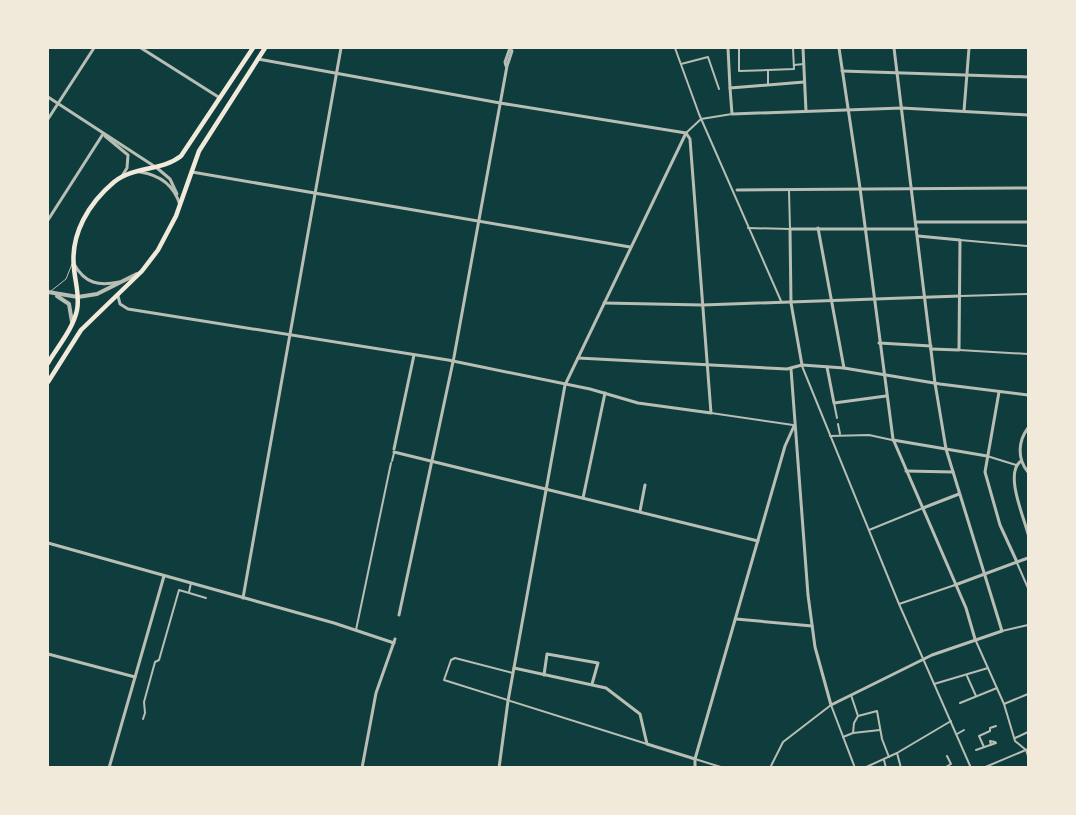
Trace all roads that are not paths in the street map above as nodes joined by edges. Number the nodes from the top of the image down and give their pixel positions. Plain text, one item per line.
1 (94, 48) edge
2 (141, 48) edge
3 (252, 48) edge
4 (265, 48) edge
5 (341, 48) edge
6 (510, 48) edge
7 (675, 48) edge
8 (728, 48) edge
9 (738, 48) edge
10 (793, 48) edge
11 (803, 48) edge
12 (839, 48) edge
13 (894, 48) edge
14 (969, 48) edge
15 (258, 60) junction
16 (681, 64) junction
17 (804, 64) junction
18 (794, 65) junction
19 (768, 70) junction
20 (842, 71) junction
21 (337, 73) junction
22 (898, 73) junction
23 (967, 75) junction
24 (1028, 77) edge
25 (804, 82) junction
26 (768, 85) junction
27 (719, 88) dead end
28 (730, 88) junction
29 (48, 97) edge
30 (220, 98) junction
31 (500, 103) junction
32 (58, 104) junction
33 (902, 108) junction
34 (848, 109) junction
35 (806, 111) junction
36 (964, 111) junction
37 (732, 114) junction
38 (1028, 115) edge
39 (702, 118) junction
40 (48, 120) edge
41 (686, 133) junction
42 (103, 134) junction
43 (155, 166) junction
44 (136, 171) junction
45 (192, 172) junction
46 (122, 176) junction
47 (860, 188) junction
48 (913, 188) junction
49 (1028, 188) edge
50 (789, 189) junction
51 (731, 190) junction
52 (737, 190) joint
53 (316, 192) junction
54 (177, 194) junction
55 (181, 206) junction
56 (48, 220) edge
57 (479, 220) junction
58 (917, 222) junction
59 (1028, 223) edge
60 (748, 228) junction
61 (818, 228) junction
62 (918, 228) junction
63 (790, 229) junction
64 (865, 229) junction
65 (918, 236) junction
66 (960, 240) junction
67 (1028, 246) edge
68 (630, 248) junction
69 (73, 260) junction
70 (142, 271) junction
71 (1028, 279) edge
72 (126, 281) junction
73 (1028, 282) edge
74 (49, 292) edge
75 (1028, 294) edge
76 (118, 296) junction
77 (960, 296) junction
78 (78, 297) junction
79 (926, 297) junction
80 (874, 299) junction
81 (831, 302) junction
82 (604, 303) junction
83 (791, 303) junction
84 (782, 304) junction
85 (703, 305) junction
86 (71, 327) junction
87 (289, 334) junction
88 (879, 343) junction
89 (931, 347) junction
90 (959, 350) junction
91 (1028, 354) edge
92 (414, 355) junction
93 (578, 358) junction
94 (454, 362) junction
95 (48, 363) edge
96 (802, 365) junction
97 (708, 366) junction
98 (827, 367) junction
99 (844, 368) junction
100 (791, 369) junction
101 (882, 374) junction
102 (48, 382) edge
103 (935, 383) junction
104 (565, 385) junction
105 (999, 392) junction
106 (604, 393) junction
107 (1028, 395) edge
108 (886, 396) junction
109 (834, 403) junction
110 (711, 413) junction
111 (837, 418) dead end
112 (838, 424) dead end
113 (795, 426) junction
114 (1028, 428) edge
115 (840, 434) junction
116 (830, 436) junction
117 (893, 440) junction
118 (946, 449) junction
119 (394, 451) junction
120 (987, 456) junction
121 (1021, 461) junction
122 (432, 462) junction
123 (1016, 465) junction
124 (906, 471) junction
125 (953, 472) junction
126 (1028, 472) edge
127 (645, 485) dead end
128 (546, 488) junction
129 (959, 494) junction
130 (583, 498) junction
131 (923, 508) junction
132 (640, 511) junction
133 (869, 530) junction
134 (1028, 534) edge
135 (758, 540) junction
136 (48, 544) edge
137 (1028, 558) edge
138 (1017, 562) junction
139 (984, 574) junction
140 (164, 576) junction
141 (191, 584) junction
142 (955, 585) junction
143 (1028, 588) edge
144 (188, 592) junction
145 (206, 598) dead end
146 (243, 598) junction
147 (898, 604) junction
148 (399, 615) dead end
149 (736, 619) junction
150 (1028, 625) edge
151 (812, 626) junction
152 (356, 630) junction
153 (1002, 631) junction
154 (975, 639) junction
155 (48, 654) edge
156 (923, 658) junction
157 (988, 668) junction
158 (514, 671) junction
159 (544, 675) junction
160 (967, 676) junction
161 (135, 677) junction
162 (592, 684) junction
163 (934, 684) junction
164 (997, 688) junction
165 (851, 694) junction
166 (1028, 694) edge
167 (976, 696) junction
168 (508, 701) junction
169 (960, 703) dead end
170 (1004, 704) junction
171 (831, 705) junction
172 (858, 715) junction
173 (142, 719) dead end
174 (951, 721) junction
175 (996, 726) dead end
176 (880, 730) junction
177 (964, 730) dead end
178 (1028, 732) edge
179 (852, 733) junction
180 (957, 734) junction
181 (843, 737) junction
182 (1014, 738) junction
183 (647, 744) junction
184 (991, 744) dead end
185 (984, 747) junction
186 (976, 750) dead end
187 (1027, 750) edge
188 (898, 753) junction
189 (947, 756) dead end
190 (1028, 756) edge
191 (889, 757) junction
192 (695, 759) junction
193 (884, 760) junction
194 (901, 766) edge
195 (108, 768) edge
196 (362, 768) edge
197 (499, 768) edge
198 (695, 768) edge
199 (724, 768) edge
200 (770, 768) edge
201 (855, 768) edge
202 (864, 768) edge
203 (886, 768) edge
204 (944, 768) edge
205 (970, 768) edge
206 (983, 768) edge

1 - 32 street
2 - 30 street
3 - 30 main road
4 - 15 main road
5 - 21 street
6 - 31 street
7 - 16 street
8 - 28 street
9 - 19 street
10 - 18 street
11 - 17 street
12 - 20 street
13 - 22 street
14 - 23 street
15 - 21 street
15 - 45 main road
16 - 27 street
16 - 39 street
17 - 18 street
17 - 25 street
18 - 19 street
19 - 26 street
20 - 22 street
20 - 34 street
21 - 31 street
21 - 53 street
22 - 23 street
22 - 33 street
23 - 24 street
23 - 36 street
25 - 26 street
25 - 35 street
26 - 28 street
28 - 37 street
29 - 32 street
30 - 43 main road
31 - 41 street
31 - 57 street
32 - 40 street
32 - 42 street
33 - 34 street
33 - 36 street
33 - 48 street
34 - 35 street
34 - 47 street
35 - 37 street
36 - 38 street
37 - 39 street
39 - 41 street
39 - 51 street
41 - 68 street
41 - 85 street
42 - 43 street
42 - 46 street
42 - 56 street
43 - 44 main road
43 - 54 street
44 - 46 main road
44 - 54 street
45 - 53 street
45 - 55 main road
46 - 69 main road
47 - 48 street
47 - 50 street
47 - 64 street
48 - 49 street
48 - 58 street
50 - 52 street
50 - 63 street
51 - 52 street
51 - 60 street
53 - 57 street
53 - 87 street
54 - 55 street
55 - 70 main road
57 - 68 street
57 - 94 street
58 - 59 street
58 - 62 street
59 - 67 street
60 - 63 street
60 - 84 street
61 - 63 street
61 - 64 street
61 - 81 street
62 - 64 street
62 - 65 street
63 - 83 street
64 - 80 street
65 - 66 street
65 - 79 street
66 - 67 street
66 - 77 street
67 - 71 street
68 - 82 street
69 - 72 street
69 - 74 lane
69 - 78 main road
70 - 72 street
70 - 76 main road
71 - 73 street
72 - 78 street
74 - 78 street
74 - 86 street
75 - 77 street
76 - 87 street
76 - 102 main road
77 - 79 street
77 - 90 street
78 - 86 main road
79 - 80 street
79 - 89 street
80 - 81 street
80 - 88 street
81 - 83 street
81 - 99 street
82 - 85 street
82 - 93 street
83 - 84 street
83 - 96 street
84 - 85 street
85 - 97 street
86 - 95 main road
87 - 92 street
87 - 146 street
88 - 89 street
88 - 101 street
89 - 90 street
89 - 103 street
90 - 91 street
92 - 94 street
92 - 119 street
93 - 97 street
93 - 104 street
94 - 104 street
94 - 122 street
96 - 98 street
96 - 100 street
96 - 116 street
97 - 100 street
97 - 110 street
98 - 99 street
98 - 109 street
99 - 101 street
100 - 113 street
101 - 103 street
101 - 108 street
103 - 105 street
103 - 118 street
104 - 106 street
104 - 128 street
105 - 107 street
105 - 120 street
106 - 110 street
106 - 130 street
108 - 109 street
108 - 117 street
109 - 111 street
110 - 113 street
112 - 115 street
113 - 135 street
113 - 151 street
114 - 121 street
115 - 116 street
115 - 117 street
116 - 133 street
117 - 118 street
117 - 124 street
118 - 120 street
118 - 125 street
119 - 122 street
119 - 152 street
120 - 123 street
120 - 138 street
121 - 123 street
121 - 126 street
122 - 128 street
122 - 148 street
123 - 134 street
124 - 125 street
124 - 131 street
125 - 129 street
127 - 132 street
128 - 130 street
128 - 158 street
129 - 131 street
129 - 139 street
130 - 132 street
131 - 133 street
131 - 142 street
132 - 135 street
133 - 147 street
135 - 149 street
136 - 140 street
137 - 138 street
138 - 139 street
138 - 143 street
139 - 142 street
139 - 153 street
140 - 141 street
140 - 161 street
141 - 144 street
141 - 146 street
142 - 147 street
142 - 154 street
144 - 145 street
144 - 173 street
146 - 152 street
147 - 156 street
149 - 151 street
149 - 192 street
150 - 153 street
151 - 171 street
152 - 196 street
153 - 154 street
154 - 156 street
154 - 157 street
155 - 161 street
156 - 163 street
156 - 165 street
157 - 160 street
157 - 164 street
158 - 159 street
158 - 168 street
158 - 168 street
159 - 162 street
159 - 162 street
160 - 163 street
160 - 167 street
161 - 195 street
162 - 183 street
163 - 174 street
164 - 167 street
164 - 170 street
165 - 171 street
165 - 172 street
166 - 170 street
167 - 169 street
168 - 183 street
168 - 197 street
170 - 182 street
171 - 181 street
171 - 200 street
172 - 176 street
172 - 179 street
174 - 180 street
174 - 188 street
175 - 185 street
176 - 179 street
176 - 191 street
177 - 180 street
178 - 182 street
179 - 181 street
180 - 205 street
181 - 201 street
182 - 187 street
183 - 192 street
184 - 185 street
185 - 186 street
187 - 190 street
187 - 206 street
188 - 191 street
188 - 194 street
189 - 204 street
191 - 193 street
192 - 198 street
192 - 199 street
193 - 202 street
193 - 203 street

